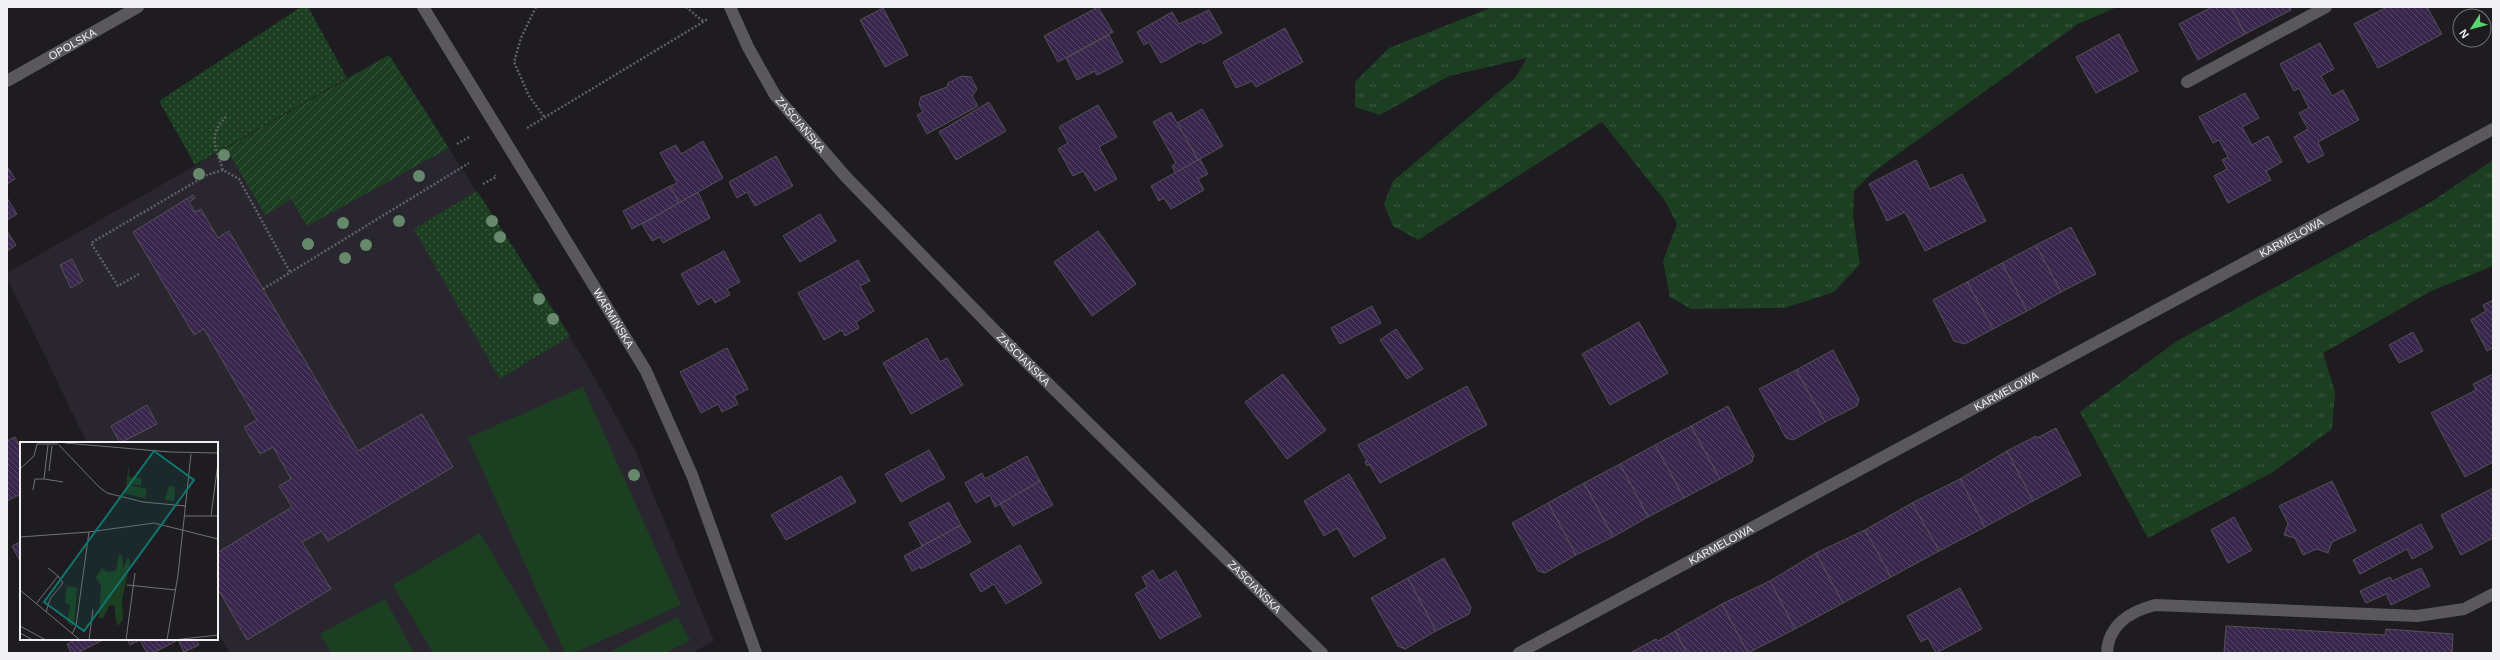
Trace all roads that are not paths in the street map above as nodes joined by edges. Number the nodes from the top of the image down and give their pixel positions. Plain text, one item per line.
1 (138, 7) edge
2 (423, 7) edge
3 (730, 7) edge
4 (2326, 7) edge
5 (7, 81) edge
6 (2187, 82) dead end
7 (2493, 129) edge
8 (2493, 594) edge
9 (756, 653) edge
10 (1322, 653) edge
11 (1519, 653) edge
12 (2107, 653) edge

1 - 5 street, OPOLSKA
2 - 9 street, WARMIŃSKA
3 - 10 street, ZAŚCIAŃSKA
4 - 6 street
7 - 11 street, KARMELOWA
8 - 12 street

